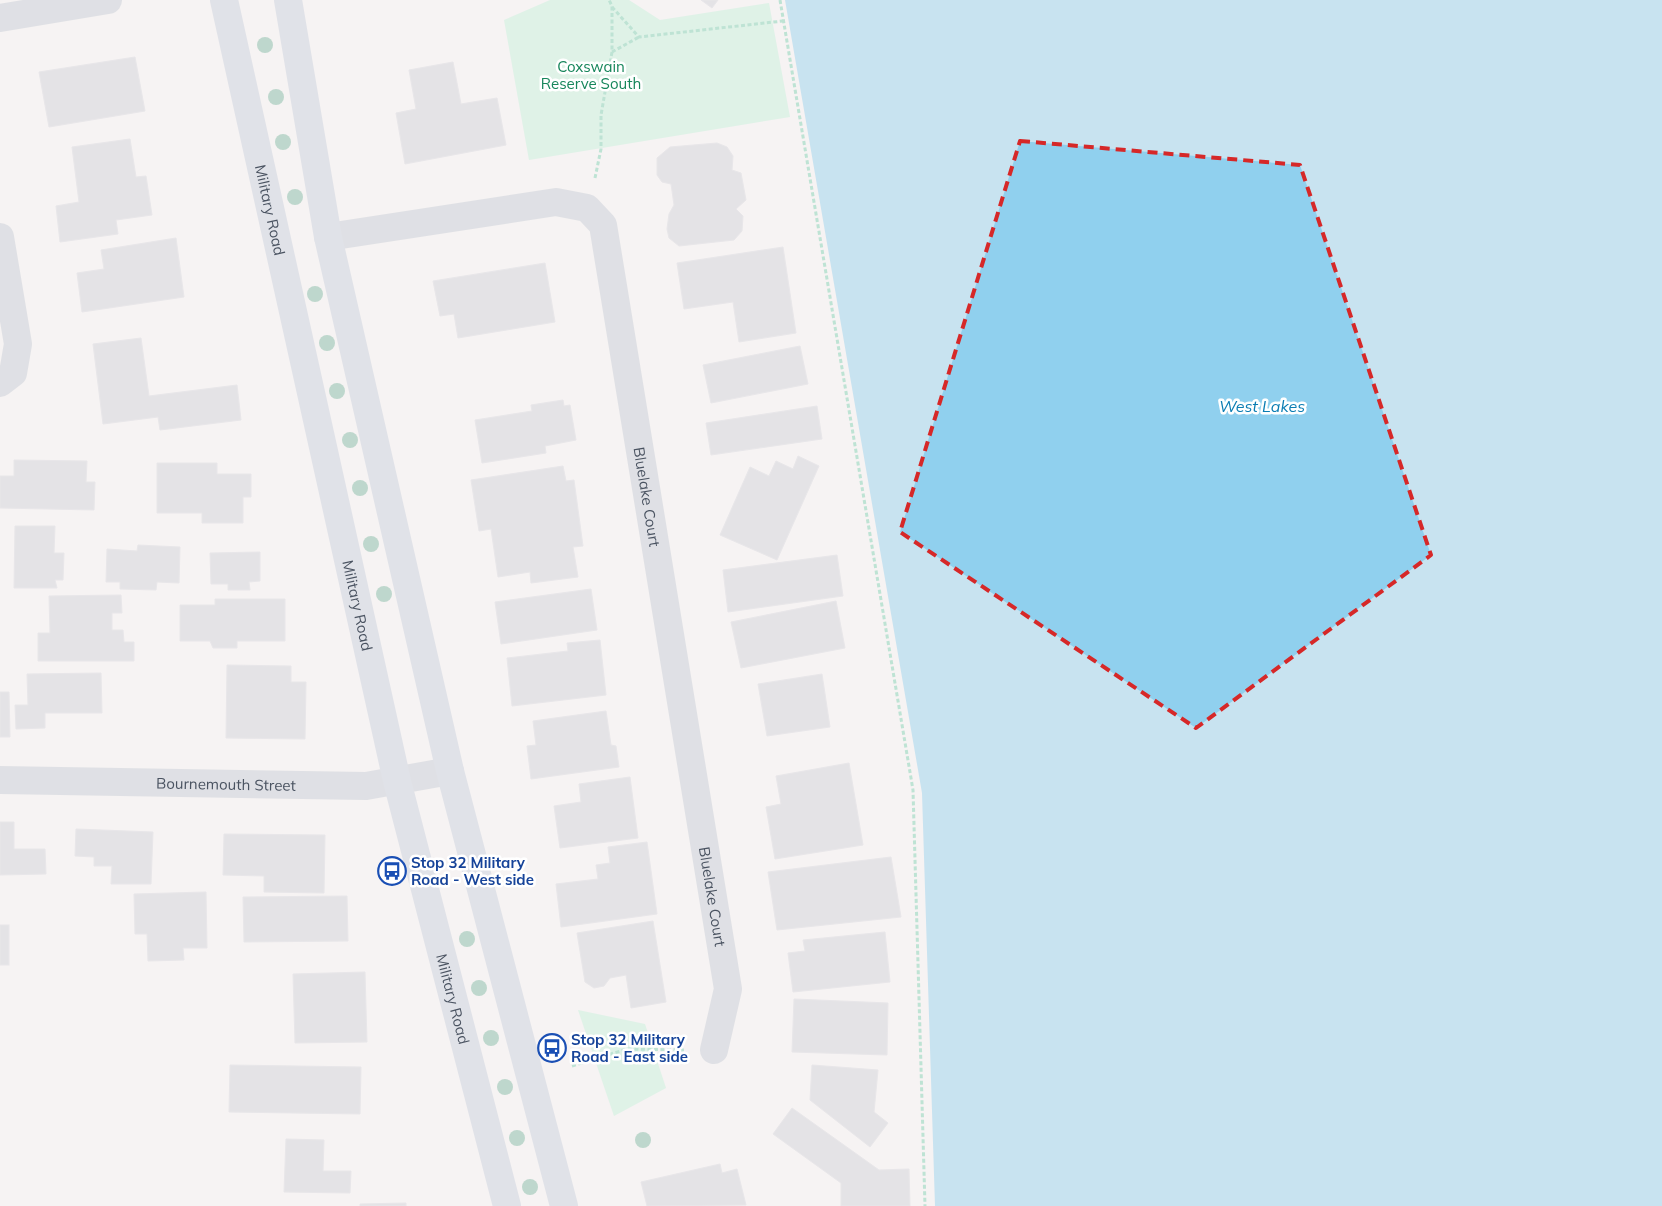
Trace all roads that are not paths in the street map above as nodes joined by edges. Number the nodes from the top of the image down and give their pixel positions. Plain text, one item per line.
1 (108, 0) edge
2 (224, 0) edge
3 (288, 0) edge
4 (0, 18) edge
5 (0, 237) edge
6 (328, 237) junction
7 (0, 383) edge
8 (450, 771) junction
9 (0, 780) edge
10 (397, 781) junction
11 (714, 1050) road end
12 (507, 1206) edge
13 (564, 1206) edge

1 - 4 street
2 - 10 main road, Military Road
3 - 6 main road
5 - 7 street
6 - 8 main road
6 - 11 street, Bluelake Court
8 - 10 street, Bournemouth Street
8 - 13 main road
9 - 10 street, Bournemouth Street
10 - 12 main road, Military Road

